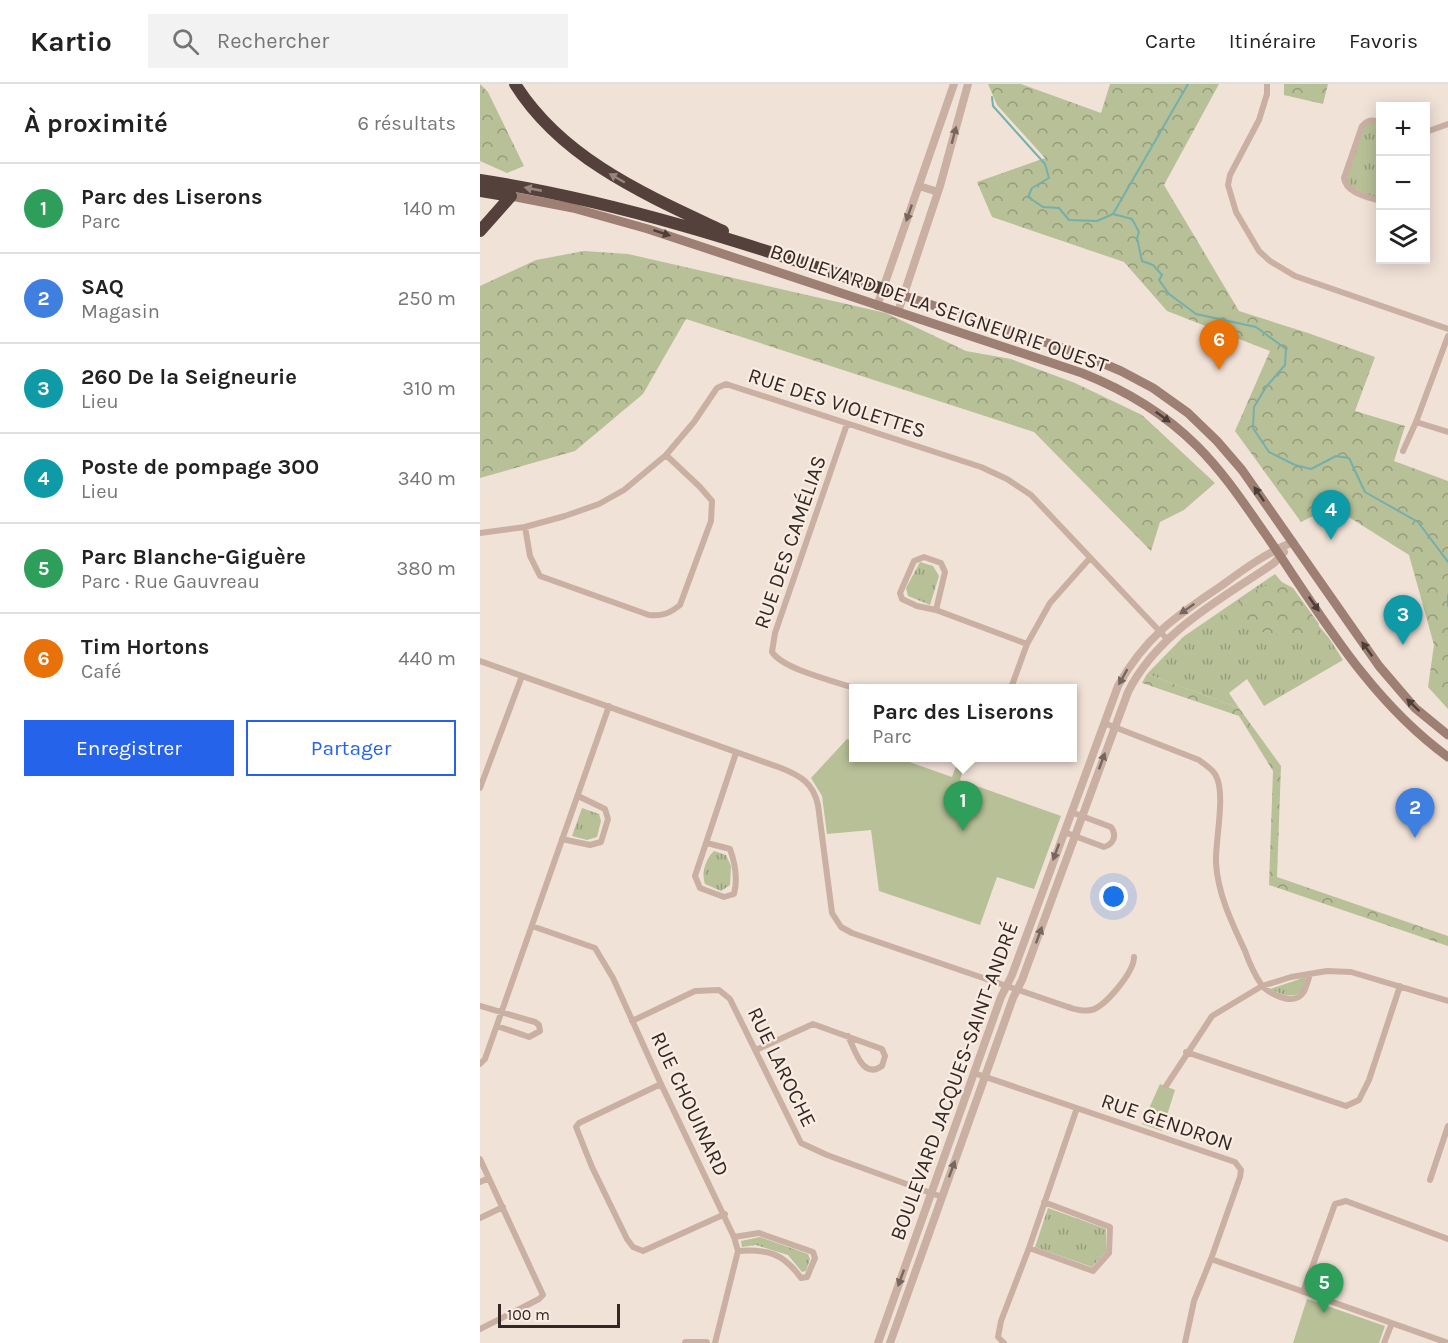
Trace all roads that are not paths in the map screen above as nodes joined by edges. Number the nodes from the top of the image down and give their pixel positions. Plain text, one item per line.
1 (515, 84) edge
2 (954, 84) edge
3 (968, 84) edge
4 (1267, 84) edge
5 (1376, 121) edge
6 (1448, 124) edge
7 (1430, 130) edge
8 (480, 180) edge
9 (918, 186) junction
10 (480, 191) edge
11 (938, 192) junction
12 (511, 196) junction
13 (1376, 200) edge
14 (480, 231) edge
15 (760, 248) junction
16 (883, 289) junction
17 (904, 296) junction
18 (877, 306) junction
19 (898, 312) junction
20 (1448, 329) edge
21 (1448, 336) edge
22 (1121, 371) junction
23 (1113, 386) junction
24 (1416, 422) junction
25 (847, 424) junction
26 (1448, 432) edge
27 (1404, 451) dead end
28 (666, 455) junction
29 (525, 527) junction
30 (480, 533) edge
31 (1293, 542) junction
32 (1278, 553) junction
33 (1090, 558) junction
34 (936, 610) junction
35 (1159, 631) junction
36 (1167, 639) junction
37 (1027, 644) junction
38 (480, 661) edge
39 (522, 676) junction
40 (1012, 684) edge
41 (849, 686) edge
42 (609, 706) junction
43 (1104, 723) junction
44 (1114, 727) junction
45 (1448, 735) edge
46 (736, 753) junction
47 (1448, 757) edge
48 (480, 788) edge
49 (578, 796) junction
50 (1071, 812) junction
51 (1082, 816) junction
52 (1064, 832) junction
53 (1075, 836) junction
54 (562, 839) junction
55 (707, 843) junction
56 (532, 926) junction
57 (1134, 957) dead end
58 (1310, 974) junction
59 (1006, 986) junction
60 (1262, 986) junction
61 (1400, 986) junction
62 (1017, 989) junction
63 (1448, 1001) edge
64 (480, 1006) edge
65 (501, 1012) junction
66 (632, 1021) junction
67 (497, 1026) junction
68 (848, 1036) junction
69 (756, 1050) junction
70 (1186, 1052) junction
71 (480, 1064) edge
72 (974, 1073) junction
73 (985, 1077) junction
74 (661, 1084) junction
75 (1166, 1086) dead end
76 (1077, 1108) junction
77 (1448, 1126) edge
78 (1446, 1138) edge
79 (480, 1159) edge
80 (489, 1178) junction
81 (1430, 1180) dead end
82 (480, 1182) edge
83 (932, 1193) junction
84 (942, 1197) junction
85 (1044, 1202) junction
86 (503, 1207) junction
87 (725, 1214) junction
88 (480, 1218) edge
89 (734, 1237) junction
90 (1448, 1239) edge
91 (1029, 1248) junction
92 (738, 1251) junction
93 (1211, 1259) junction
94 (1303, 1292) junction
95 (1392, 1323) junction
96 (480, 1329) edge
97 (686, 1343) edge
98 (706, 1343) edge
99 (715, 1343) edge
100 (878, 1343) edge
101 (890, 1343) edge
102 (1004, 1343) edge
103 (1185, 1343) edge
104 (1384, 1343) edge
105 (1448, 1343) edge

15 -> 1 highway
2 - 9 street
11 -> 3 street
4 - 20 street
5 - 13 street
6 - 7 street
15 -> 8 highway
9 - 11 street
9 -> 16 street
10 - 12 highway
11 - 17 street
12 - 14 highway
12 -> 18 main road, BOULEVARD DE LA SEIGNEURIE OUEST
15 - 16 highway
16 - 17 main road, BOULEVARD DE LA SEIGNEURIE OUEST
16 - 18 street
17 - 19 street
17 - 22 main road, BOULEVARD DE LA SEIGNEURIE OUEST
18 - 19 main road, BOULEVARD DE LA SEIGNEURIE OUEST
19 - 23 main road, BOULEVARD DE LA SEIGNEURIE OUEST
21 - 24 street
22 - 23 main road
31 -> 22 main road, BOULEVARD DE LA SEIGNEURIE OUEST
23 -> 32 main road, BOULEVARD DE LA SEIGNEURIE OUEST
24 - 26 street
24 - 27 street
25 - 28 street, RUE DES VIOLETTES
25 - 33 street, RUE DES VIOLETTES
25 - 41 street, RUE DES CAMÉLIAS
28 - 29 street, RUE DES VIOLETTES
28 - 29 street
29 - 30 street, RUE DES VIOLETTES
31 - 32 street
45 -> 31 main road, BOULEVARD DE LA SEIGNEURIE OUEST
32 -> 35 street, BOULEVARD JACQUES-SAINT-ANDRÉ
32 - 36 street, BOULEVARD JACQUES-SAINT-ANDRÉ
32 -> 47 main road, BOULEVARD DE LA SEIGNEURIE OUEST
33 - 35 street, RUE DES VIOLETTES
33 - 37 street
34 - 34 street
34 - 37 street
35 - 36 street, RUE DES VIOLETTES
35 -> 43 street, BOULEVARD JACQUES-SAINT-ANDRÉ
36 - 44 street, BOULEVARD JACQUES-SAINT-ANDRÉ
37 - 40 street
38 - 39 street
39 - 42 street
39 - 48 street
42 - 46 street
42 - 49 street
43 - 44 street
43 - 50 street, BOULEVARD JACQUES-SAINT-ANDRÉ
51 -> 44 street, BOULEVARD JACQUES-SAINT-ANDRÉ
44 - 60 street
46 - 55 street
46 - 59 street
49 - 54 street
49 - 54 street
50 - 51 street
50 - 52 street, BOULEVARD JACQUES-SAINT-ANDRÉ
51 - 53 street, BOULEVARD JACQUES-SAINT-ANDRÉ
51 - 53 street
52 - 53 street
52 -> 59 street, BOULEVARD JACQUES-SAINT-ANDRÉ
62 -> 53 street, BOULEVARD JACQUES-SAINT-ANDRÉ
54 - 56 street
55 - 55 street
56 - 65 street
56 - 66 street, RUE CHOUINARD
57 - 62 street
58 - 60 street
58 - 60 street
58 - 61 street
59 - 62 street
59 - 72 street, BOULEVARD JACQUES-SAINT-ANDRÉ
60 - 70 street
61 - 63 street
61 - 70 street
62 - 73 street, BOULEVARD JACQUES-SAINT-ANDRÉ
64 - 65 street
65 - 67 street
65 - 67 street
66 - 69 street, RUE LAROCHE
66 - 74 street, RUE CHOUINARD
67 - 71 street
68 - 68 street
68 - 69 street
69 - 83 street, RUE LAROCHE
70 - 75 street
72 - 73 street, RUE GENDRON
72 - 83 street, BOULEVARD JACQUES-SAINT-ANDRÉ
73 - 76 street, RUE GENDRON
84 -> 73 street, BOULEVARD JACQUES-SAINT-ANDRÉ
74 - 87 street, RUE CHOUINARD
74 - 87 street
76 - 85 street
76 - 93 street, RUE GENDRON
77 - 78 street
78 - 81 street
79 - 80 street
80 - 82 street
80 - 86 street
83 - 84 street, RUE LAROCHE
83 -> 100 street, BOULEVARD JACQUES-SAINT-ANDRÉ
84 - 101 street, BOULEVARD JACQUES-SAINT-ANDRÉ
85 - 91 street
85 - 91 street
86 - 88 street
86 - 96 street
87 - 89 street, RUE CHOUINARD
89 - 92 street, RUE CHOUINARD
89 - 92 street
90 - 94 street
91 - 102 street
92 - 99 street, RUE CHOUINARD
93 - 94 street
93 - 103 street, RUE GENDRON
94 - 95 street
95 - 104 street
95 - 105 street
97 - 98 street

